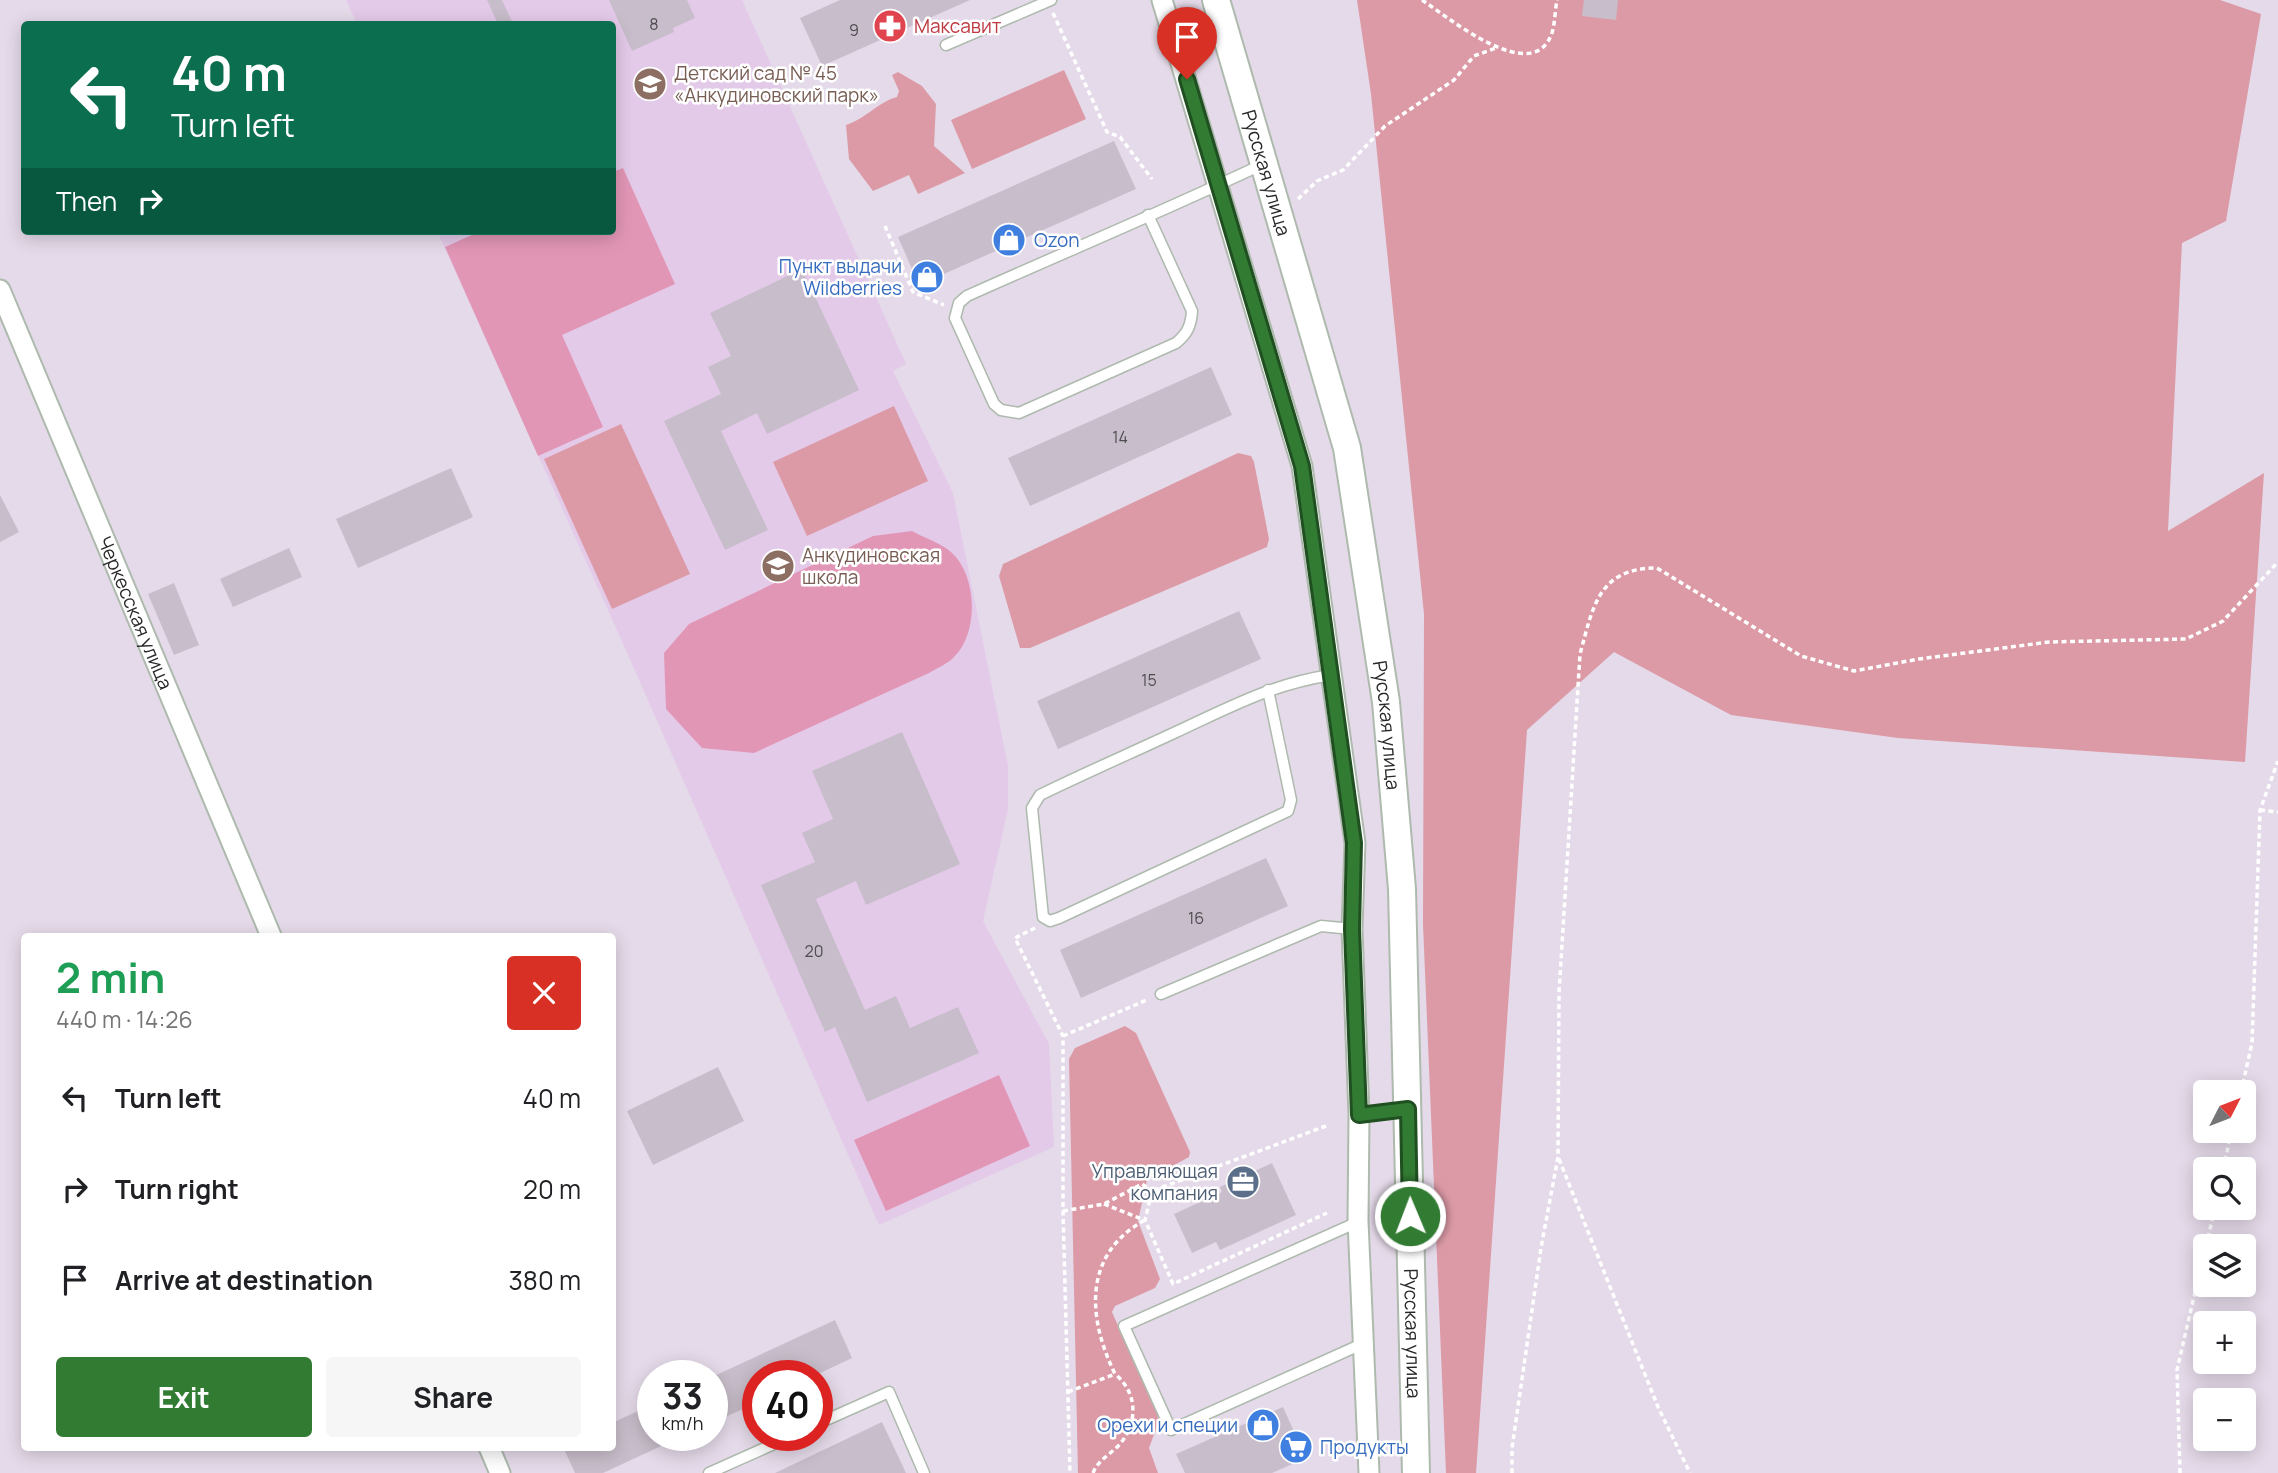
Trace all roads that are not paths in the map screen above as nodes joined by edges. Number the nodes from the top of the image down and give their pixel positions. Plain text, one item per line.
1 (1163, 0) edge
2 (1216, 0) edge
3 (1049, 1) edge
4 (946, 45) dead end
5 (1265, 163) junction
6 (1219, 185) junction
7 (1148, 215) junction
8 (0, 290) edge
9 (1331, 675) junction
10 (1268, 690) junction
11 (1352, 929) junction
12 (270, 933) edge
13 (1161, 994) road end
14 (1408, 1109) junction
15 (1359, 1115) junction
16 (1359, 1221) junction
17 (1362, 1345) junction
18 (833, 1417) edge
19 (491, 1451) edge
20 (758, 1451) edge
21 (500, 1473) edge
22 (709, 1473) edge
23 (924, 1473) edge
24 (1368, 1473) edge
25 (1416, 1473) edge

1 - 6 street
2 - 5 street, Русская улица
3 - 4 lane
5 - 6 lane
5 - 14 street, Русская улица
6 - 7 lane
6 - 9 street
7 - 7 lane
8 - 12 street, Черкесская улица
9 - 10 lane
9 - 11 street
10 - 10 lane
11 - 13 lane
11 - 15 street
14 - 15 lane
14 - 25 street, Русская улица
15 - 16 street
16 - 17 street
16 - 17 lane
17 - 24 street
18 - 23 lane
19 - 21 street
20 - 22 lane

